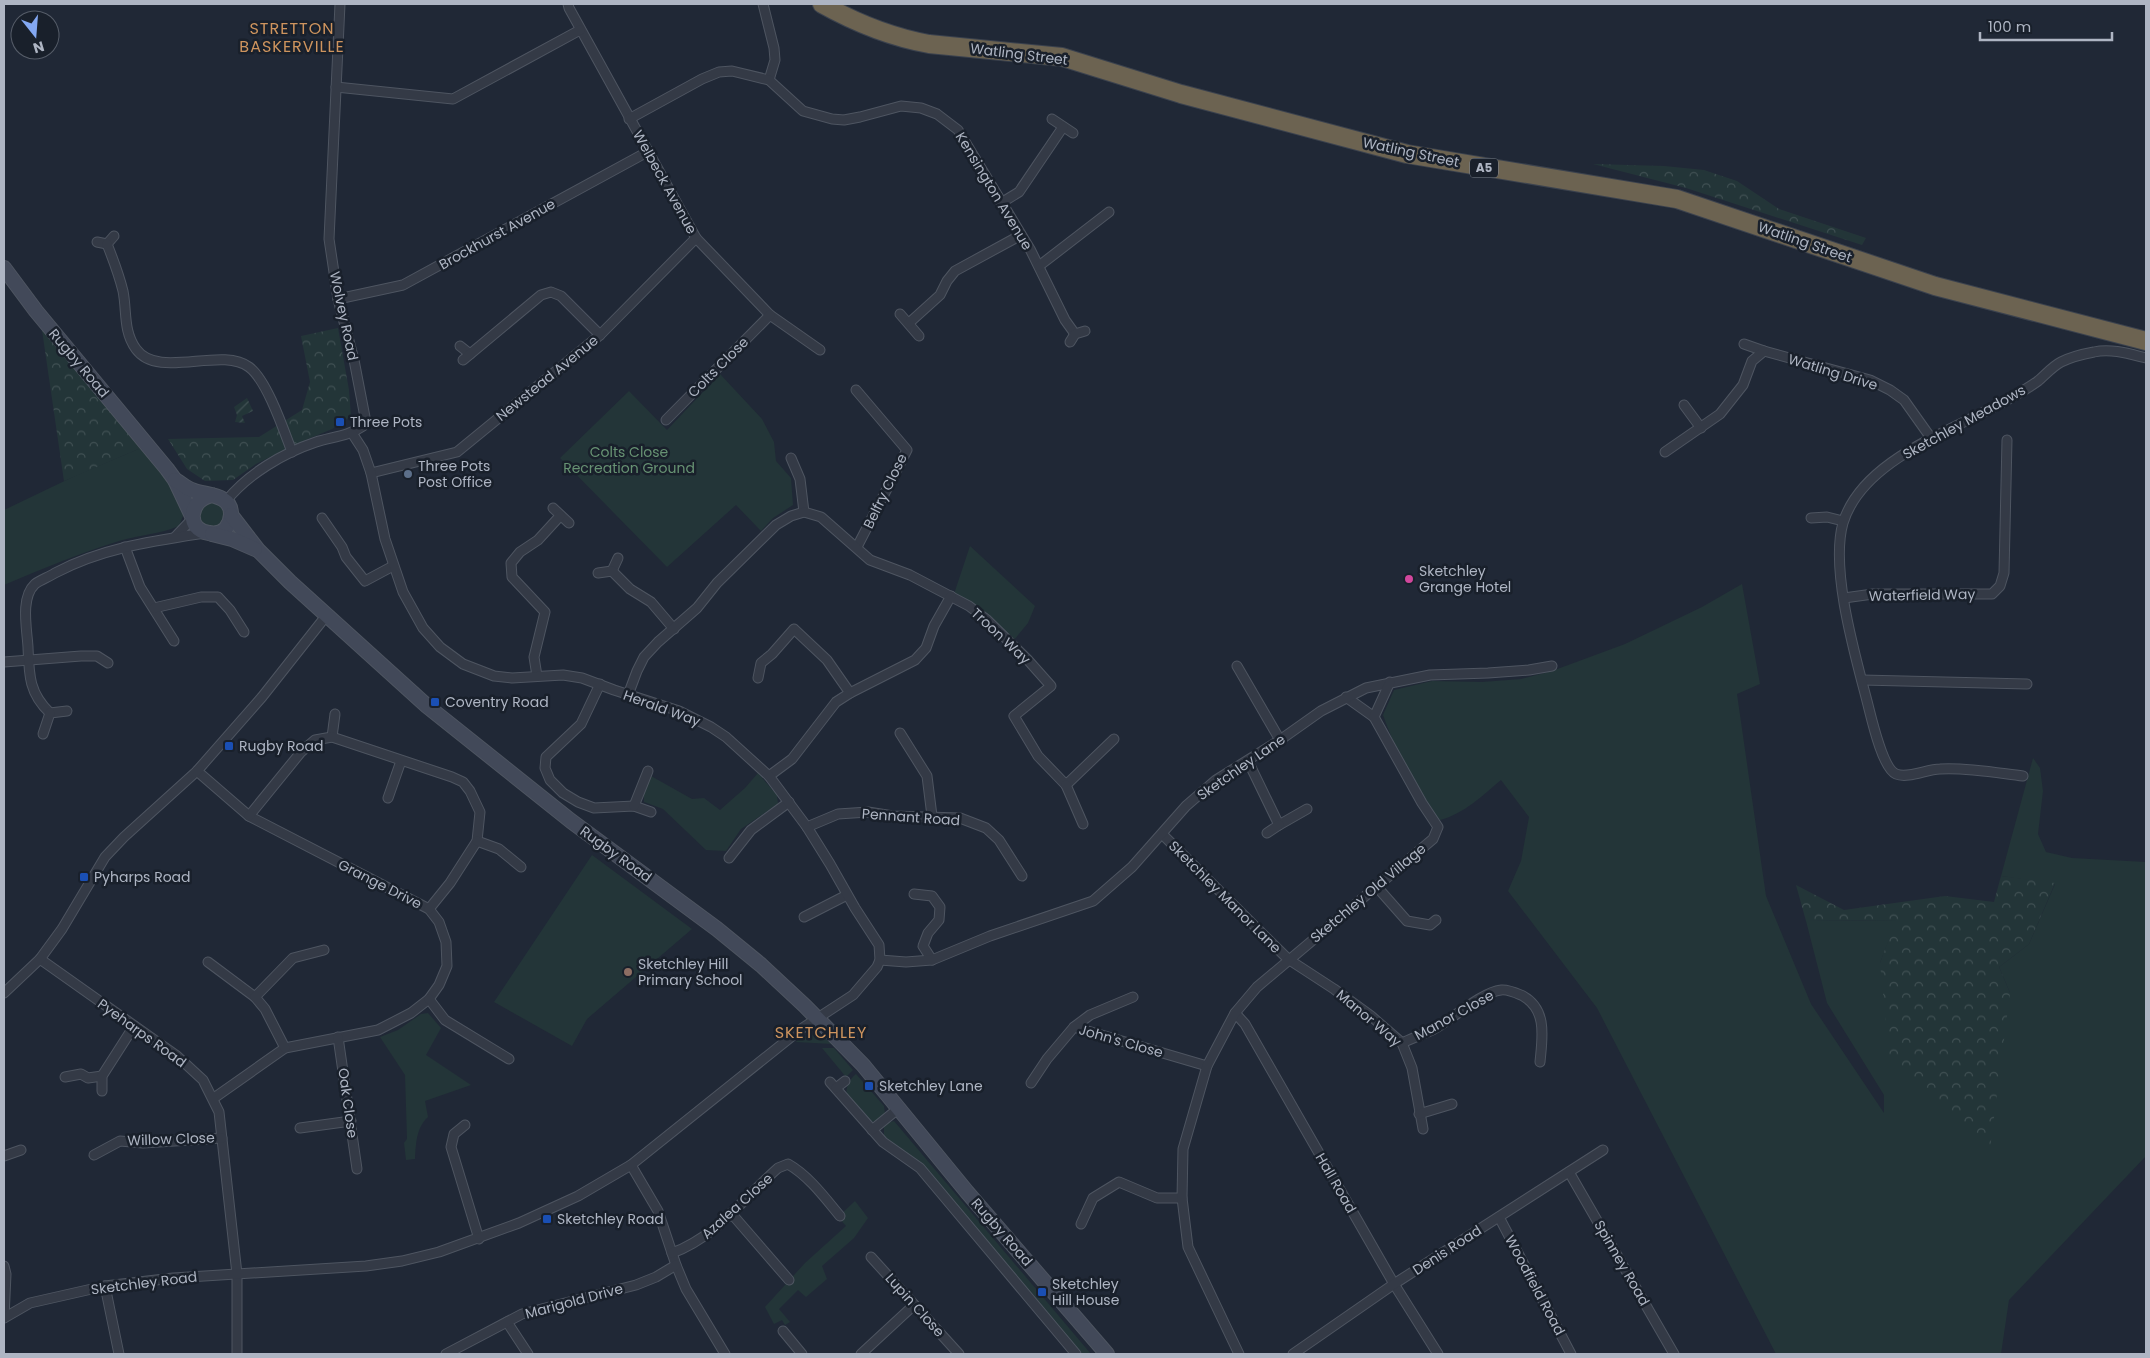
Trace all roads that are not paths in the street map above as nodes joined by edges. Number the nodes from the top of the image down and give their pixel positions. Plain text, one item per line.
1 (340, 4) edge
2 (568, 4) edge
3 (763, 4) edge
4 (822, 4) edge
5 (580, 30) junction
6 (769, 80) junction
7 (336, 87) junction
8 (629, 119) junction
9 (1052, 119) dead end
10 (1062, 127) junction
11 (1073, 133) dead end
12 (649, 151) junction
13 (1001, 203) junction
14 (1109, 212) dead end
15 (114, 236) dead end
16 (1021, 236) junction
17 (696, 238) junction
18 (97, 242) dead end
19 (107, 244) junction
20 (1039, 266) junction
21 (4, 268) edge
22 (338, 299) junction
23 (900, 314) dead end
24 (770, 315) junction
25 (909, 323) junction
26 (1085, 331) dead end
27 (600, 335) junction
28 (919, 336) dead end
29 (2146, 341) edge
30 (1744, 344) dead end
31 (460, 346) dead end
32 (820, 350) dead end
33 (1764, 351) junction
34 (2146, 358) edge
35 (856, 390) dead end
36 (1684, 405) dead end
37 (666, 420) dead end
38 (1701, 428) junction
39 (352, 433) junction
40 (1931, 438) junction
41 (2007, 440) dead end
42 (292, 452) junction
43 (1665, 452) dead end
44 (792, 458) dead end
45 (371, 472) junction
46 (175, 480) junction
47 (212, 495) junction
48 (229, 508) junction
49 (554, 508) dead end
50 (804, 512) junction
51 (560, 516) junction
52 (192, 517) junction
53 (322, 518) dead end
54 (1811, 518) dead end
55 (1844, 521) junction
56 (569, 523) dead end
57 (208, 533) junction
58 (175, 537) junction
59 (125, 547) junction
60 (857, 548) junction
61 (258, 550) junction
62 (618, 558) dead end
63 (393, 566) junction
64 (612, 571) junction
65 (598, 573) dead end
66 (951, 596) junction
67 (1844, 598) junction
68 (154, 608) junction
69 (326, 616) junction
70 (674, 629) junction
71 (244, 632) dead end
72 (174, 641) dead end
73 (29, 661) junction
74 (4, 662) edge
75 (108, 663) dead end
76 (1237, 666) dead end
77 (1552, 666) dead end
78 (537, 676) junction
79 (758, 678) dead end
80 (1862, 680) junction
81 (1390, 682) junction
82 (600, 684) junction
83 (2028, 684) dead end
84 (850, 693) junction
85 (628, 695) junction
86 (1346, 697) junction
87 (66, 710) dead end
88 (50, 713) junction
89 (335, 714) dead end
90 (1374, 717) junction
91 (900, 733) dead end
92 (43, 734) dead end
93 (332, 737) junction
94 (1114, 739) dead end
95 (1280, 740) junction
96 (401, 761) junction
97 (1248, 761) junction
98 (197, 771) junction
99 (648, 771) dead end
100 (769, 776) junction
101 (2023, 776) dead end
102 (1066, 785) junction
103 (388, 798) dead end
104 (789, 802) junction
105 (634, 806) junction
106 (1307, 809) dead end
107 (651, 812) dead end
108 (249, 816) junction
109 (932, 816) junction
110 (1084, 824) dead end
111 (1279, 825) junction
112 (807, 827) junction
113 (1267, 833) dead end
114 (1162, 834) junction
115 (477, 841) junction
116 (729, 858) dead end
117 (521, 867) dead end
118 (1022, 876) dead end
119 (1377, 887) junction
120 (914, 894) dead end
121 (846, 895) junction
122 (429, 909) junction
123 (804, 917) dead end
124 (1436, 920) dead end
125 (324, 950) dead end
126 (40, 960) junction
127 (880, 960) junction
128 (932, 960) junction
129 (1288, 960) junction
130 (208, 962) dead end
131 (4, 993) edge
132 (255, 998) junction
133 (1133, 998) dead end
134 (429, 999) junction
135 (1234, 1013) junction
136 (818, 1019) junction
137 (134, 1026) junction
138 (1074, 1027) junction
139 (338, 1037) junction
140 (1402, 1043) junction
141 (285, 1048) junction
142 (509, 1059) dead end
143 (1540, 1062) dead end
144 (1207, 1066) junction
145 (102, 1076) junction
146 (65, 1077) dead end
147 (845, 1081) dead end
148 (1031, 1083) dead end
149 (102, 1091) dead end
150 (214, 1098) junction
151 (1452, 1104) dead end
152 (899, 1108) junction
153 (1419, 1114) junction
154 (351, 1121) junction
155 (465, 1125) dead end
156 (300, 1128) dead end
157 (1423, 1129) dead end
158 (872, 1130) junction
159 (222, 1138) junction
160 (20, 1150) dead end
161 (1603, 1150) dead end
162 (94, 1155) dead end
163 (4, 1156) edge
164 (631, 1165) junction
165 (357, 1169) dead end
166 (1569, 1172) junction
167 (1182, 1198) junction
168 (731, 1213) junction
169 (840, 1216) dead end
170 (1499, 1217) junction
171 (1081, 1224) dead end
172 (478, 1239) junction
173 (672, 1253) junction
174 (871, 1257) dead end
175 (676, 1265) junction
176 (4, 1266) edge
177 (237, 1274) junction
178 (789, 1280) dead end
179 (1394, 1284) junction
180 (105, 1286) junction
181 (914, 1305) junction
182 (4, 1318) edge
183 (506, 1322) junction
184 (783, 1331) dead end
185 (119, 1354) edge
186 (237, 1354) edge
187 (446, 1354) edge
188 (528, 1354) edge
189 (726, 1354) edge
190 (802, 1354) edge
191 (861, 1354) edge
192 (959, 1354) edge
193 (1076, 1354) edge
194 (1106, 1354) edge
195 (1239, 1354) edge
196 (1293, 1354) edge
197 (1438, 1354) edge
198 (1571, 1354) edge
199 (1674, 1354) edge

1 - 7 street, Wolvey Road
2 - 5 street, Welbeck Avenue
3 - 6 street
4 - 29 highway, Watling Street / A5
5 - 7 street
5 - 8 street, Welbeck Avenue
6 - 8 street, Kensington Avenue
6 - 13 street, Kensington Avenue
7 - 22 street, Wolvey Road
8 - 12 street, Welbeck Avenue
9 - 10 street
10 - 11 street
10 - 13 street
12 - 17 street, Welbeck Avenue
12 - 22 street, Brockhurst Avenue
13 - 16 street, Kensington Avenue
14 - 20 street
15 - 19 street
16 - 20 street, Kensington Avenue
16 - 25 street
17 - 24 street, Welbeck Avenue
17 - 27 street, Newstead Avenue
18 - 19 street
19 - 42 street
20 - 26 street, Kensington Avenue
21 - 46 main road, Rugby Road
22 - 39 street, Wolvey Road
23 - 25 street
24 - 32 street, Welbeck Avenue
24 - 37 street, Colts Close
25 - 28 street
27 - 31 street
27 - 45 street, Newstead Avenue
30 - 33 street, Watling Drive
33 - 38 street
33 - 40 street, Watling Drive
34 - 40 street, Sketchley Meadows
35 - 60 street, Belfry Close
36 - 38 street
38 - 43 street
39 - 42 street
39 - 45 street
40 - 55 street, Sketchley Meadows
41 - 67 street, Waterfield Way
42 - 48 street
44 - 50 street
45 - 63 street
46 - 47 main road, Rugby Road
46 - 52 main road, Rugby Road
47 - 48 main road
47 - 52 main road
48 - 57 main road
48 - 61 main road, Rugby Road
49 - 51 street
50 - 60 street, Troon Way
50 - 70 street
51 - 56 street
51 - 78 street
52 - 57 main road
52 - 58 street
53 - 63 street
54 - 55 street
55 - 67 street, Sketchley Meadows
57 - 58 street
57 - 61 main road, Rugby Road
58 - 59 street
59 - 68 street
59 - 73 street
60 - 66 street, Troon Way
61 - 69 main road, Rugby Road
62 - 64 street
63 - 78 street, Herald Way
64 - 65 street
64 - 70 street
66 - 84 street
66 - 102 street, Troon Way
67 - 80 street, Sketchley Meadows
68 - 71 street
68 - 72 street
69 - 98 street
69 - 136 main road, Rugby Road
70 - 85 street
73 - 74 street
73 - 75 street
73 - 88 street
76 - 95 street
77 - 81 street, Sketchley Lane
78 - 82 street, Herald Way
79 - 84 street
80 - 83 street
80 - 101 street, Sketchley Meadows
81 - 86 street, Sketchley Lane
81 - 90 street
82 - 85 street, Herald Way
82 - 105 street
84 - 100 street
85 - 100 street, Herald Way
86 - 90 street, Sketchley Old Village
86 - 95 street, Sketchley Lane
87 - 88 street
88 - 92 street
89 - 93 street
90 - 119 street, Sketchley Old Village
91 - 109 street
93 - 96 street
93 - 108 street
94 - 102 street
95 - 97 street, Sketchley Lane
96 - 103 street
96 - 115 street
97 - 111 street
97 - 114 street, Sketchley Lane
98 - 108 street, Grange Drive
98 - 126 street
99 - 105 street
100 - 104 street, Herald Way
102 - 110 street
104 - 112 street, Herald Way
104 - 116 street
105 - 107 street
106 - 111 street
108 - 122 street, Grange Drive
109 - 112 street, Pennant Road
109 - 118 street, Pennant Road
111 - 113 street
112 - 121 street, Herald Way
114 - 128 street, Sketchley Lane
114 - 129 street, Sketchley Manor Lane
115 - 117 street
115 - 122 street
119 - 124 street
119 - 129 street, Sketchley Old Village
120 - 128 street
121 - 123 street
121 - 127 street, Herald Way
122 - 134 street, Grange Drive
125 - 132 street
126 - 131 street
126 - 137 street, Pyeharps Road
127 - 128 street, Sketchley Lane
127 - 136 street
129 - 135 street, Sketchley Old Village
129 - 140 street, Manor Way
130 - 132 street
132 - 141 street
133 - 138 street
134 - 139 street, Grange Drive
134 - 142 street
135 - 144 street, Sketchley Old Village
135 - 179 street, Hall Road
136 - 152 main road, Rugby Road
136 - 164 street, Sketchley Road
137 - 145 street
137 - 150 street, Pyeharps Road
138 - 144 street, John's Close
138 - 148 street, John's Close
139 - 141 street, Grange Drive
139 - 154 street, Oak Close
140 - 143 street, Manor Close
140 - 153 street, Manor Way
141 - 150 street, Grange Drive
144 - 167 street, Sketchley Old Village
145 - 146 street
145 - 149 street
147 - 158 street, Rugby Road
150 - 159 street, Pyeharps Road
151 - 153 street
152 - 158 street
152 - 194 main road, Rugby Road
153 - 157 street, Manor Way
154 - 156 street
154 - 165 street, Oak Close
155 - 172 street
158 - 193 street, Rugby Road
159 - 162 street, Willow Close
159 - 177 street, Pyeharps Road
160 - 163 street
161 - 166 street, Denis Road
164 - 172 street, Sketchley Road
164 - 173 street
166 - 170 street, Denis Road
166 - 199 street, Spinney Road
167 - 171 street
167 - 195 street, Sketchley Old Village
168 - 169 street, Azalea Close
168 - 173 street, Azalea Close
168 - 178 street
170 - 179 street, Denis Road
170 - 198 street, Woodfield Road
172 - 177 street, Sketchley Road
173 - 175 street
174 - 181 street, Lupin Close
175 - 183 street, Marigold Drive
175 - 189 street
176 - 182 street
177 - 180 street, Sketchley Road
177 - 186 street, Pyeharps Road
179 - 196 street, Denis Road
179 - 197 street, Hall Road
180 - 182 street, Sketchley Road
180 - 185 street
181 - 191 street
181 - 192 street, Lupin Close
183 - 187 street, Marigold Drive
183 - 188 street
184 - 190 street

